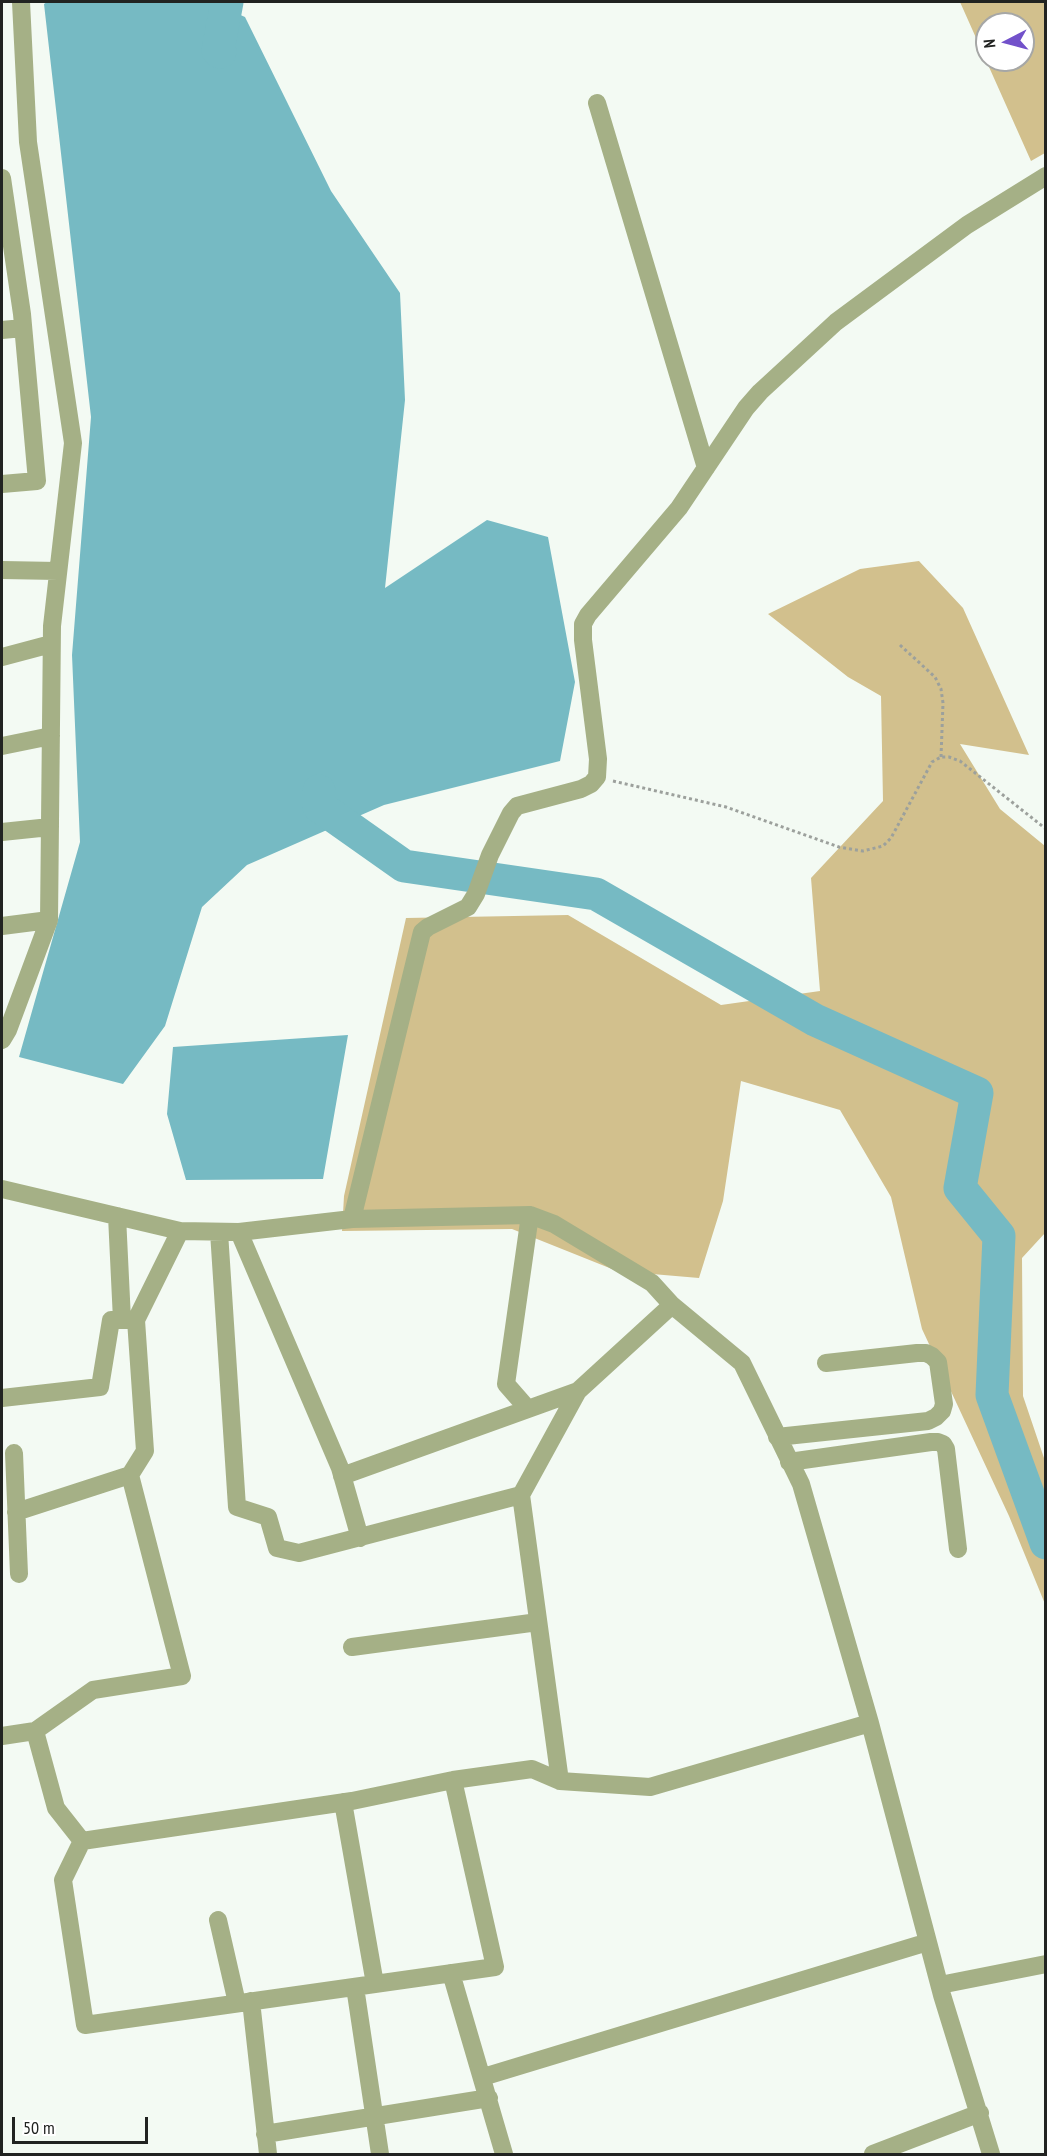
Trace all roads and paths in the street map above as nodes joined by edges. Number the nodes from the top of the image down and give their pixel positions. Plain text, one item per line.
1 (21, 2) edge
2 (597, 103) dead end
3 (1046, 176) edge
4 (2, 178) edge
5 (23, 328) junction
6 (2, 330) edge
7 (706, 468) junction
8 (2, 484) edge
9 (2, 570) edge
10 (58, 571) junction
11 (51, 644) junction
12 (900, 645) dead end
13 (2, 657) edge
14 (51, 736) junction
15 (2, 746) edge
16 (941, 757) junction
17 (597, 777) junction
18 (50, 827) junction
19 (1046, 829) edge
20 (2, 832) edge
21 (49, 920) junction
22 (2, 926) edge
23 (2, 1040) edge
24 (2, 1189) edge
25 (530, 1215) junction
26 (117, 1216) junction
27 (352, 1220) junction
28 (180, 1231) junction
29 (219, 1232) junction
30 (239, 1232) junction
31 (672, 1305) junction
32 (129, 1320) junction
33 (826, 1363) dead end
34 (578, 1391) junction
35 (2, 1398) edge
36 (527, 1408) junction
37 (777, 1437) junction
38 (14, 1453) dead end
39 (789, 1462) junction
40 (130, 1475) junction
41 (342, 1476) junction
42 (520, 1495) junction
43 (16, 1512) junction
44 (360, 1538) junction
45 (958, 1549) dead end
46 (19, 1574) dead end
47 (538, 1622) junction
48 (352, 1647) dead end
49 (870, 1723) junction
50 (35, 1731) junction
51 (2, 1736) edge
52 (453, 1780) junction
53 (560, 1781) junction
54 (343, 1802) junction
55 (82, 1841) junction
56 (218, 1920) dead end
57 (928, 1942) junction
58 (1046, 1964) edge
59 (451, 1973) junction
60 (375, 1984) junction
61 (940, 1985) junction
62 (355, 1987) junction
63 (244, 2002) junction
64 (483, 2078) junction
65 (489, 2098) junction
66 (980, 2113) junction
67 (374, 2118) junction
68 (266, 2134) junction
69 (268, 2154) edge
70 (380, 2154) edge
71 (504, 2154) edge
72 (873, 2154) edge
73 (991, 2154) edge

1 - 10 street
2 - 7 street
3 - 7 street
4 - 5 street
5 - 6 street
5 - 8 street
7 - 17 street
9 - 10 street
10 - 11 street
11 - 13 street
11 - 14 street
12 - 16 path
14 - 15 street
14 - 18 street
16 - 17 path
16 - 19 path
17 - 27 street
18 - 20 street
18 - 21 street
21 - 22 street
21 - 23 street
24 - 26 street
25 - 27 street
25 - 31 street
25 - 36 street
26 - 28 street
26 - 32 street
27 - 30 street
28 - 29 street
28 - 32 street
29 - 30 street
29 - 44 street
30 - 41 street
31 - 34 street
31 - 37 street
32 - 35 street
32 - 40 street
33 - 37 street
34 - 36 street
34 - 42 street
36 - 41 street
37 - 39 street
38 - 43 street
39 - 45 street
39 - 49 street
40 - 43 street
40 - 50 street
41 - 44 street
42 - 44 street
42 - 47 street
43 - 46 street
47 - 48 street
47 - 53 street
49 - 53 street
49 - 57 street
50 - 51 street
50 - 55 street
52 - 53 street
52 - 54 street
52 - 59 street
54 - 55 street
54 - 60 street
55 - 63 street
56 - 63 street
57 - 61 street
57 - 64 street
58 - 61 street
59 - 60 street
59 - 64 street
60 - 62 street
61 - 66 street
62 - 63 street
62 - 67 street
63 - 68 street
64 - 65 street
65 - 67 street
65 - 71 street
66 - 72 street
66 - 73 street
67 - 68 street
67 - 70 street
68 - 69 street

